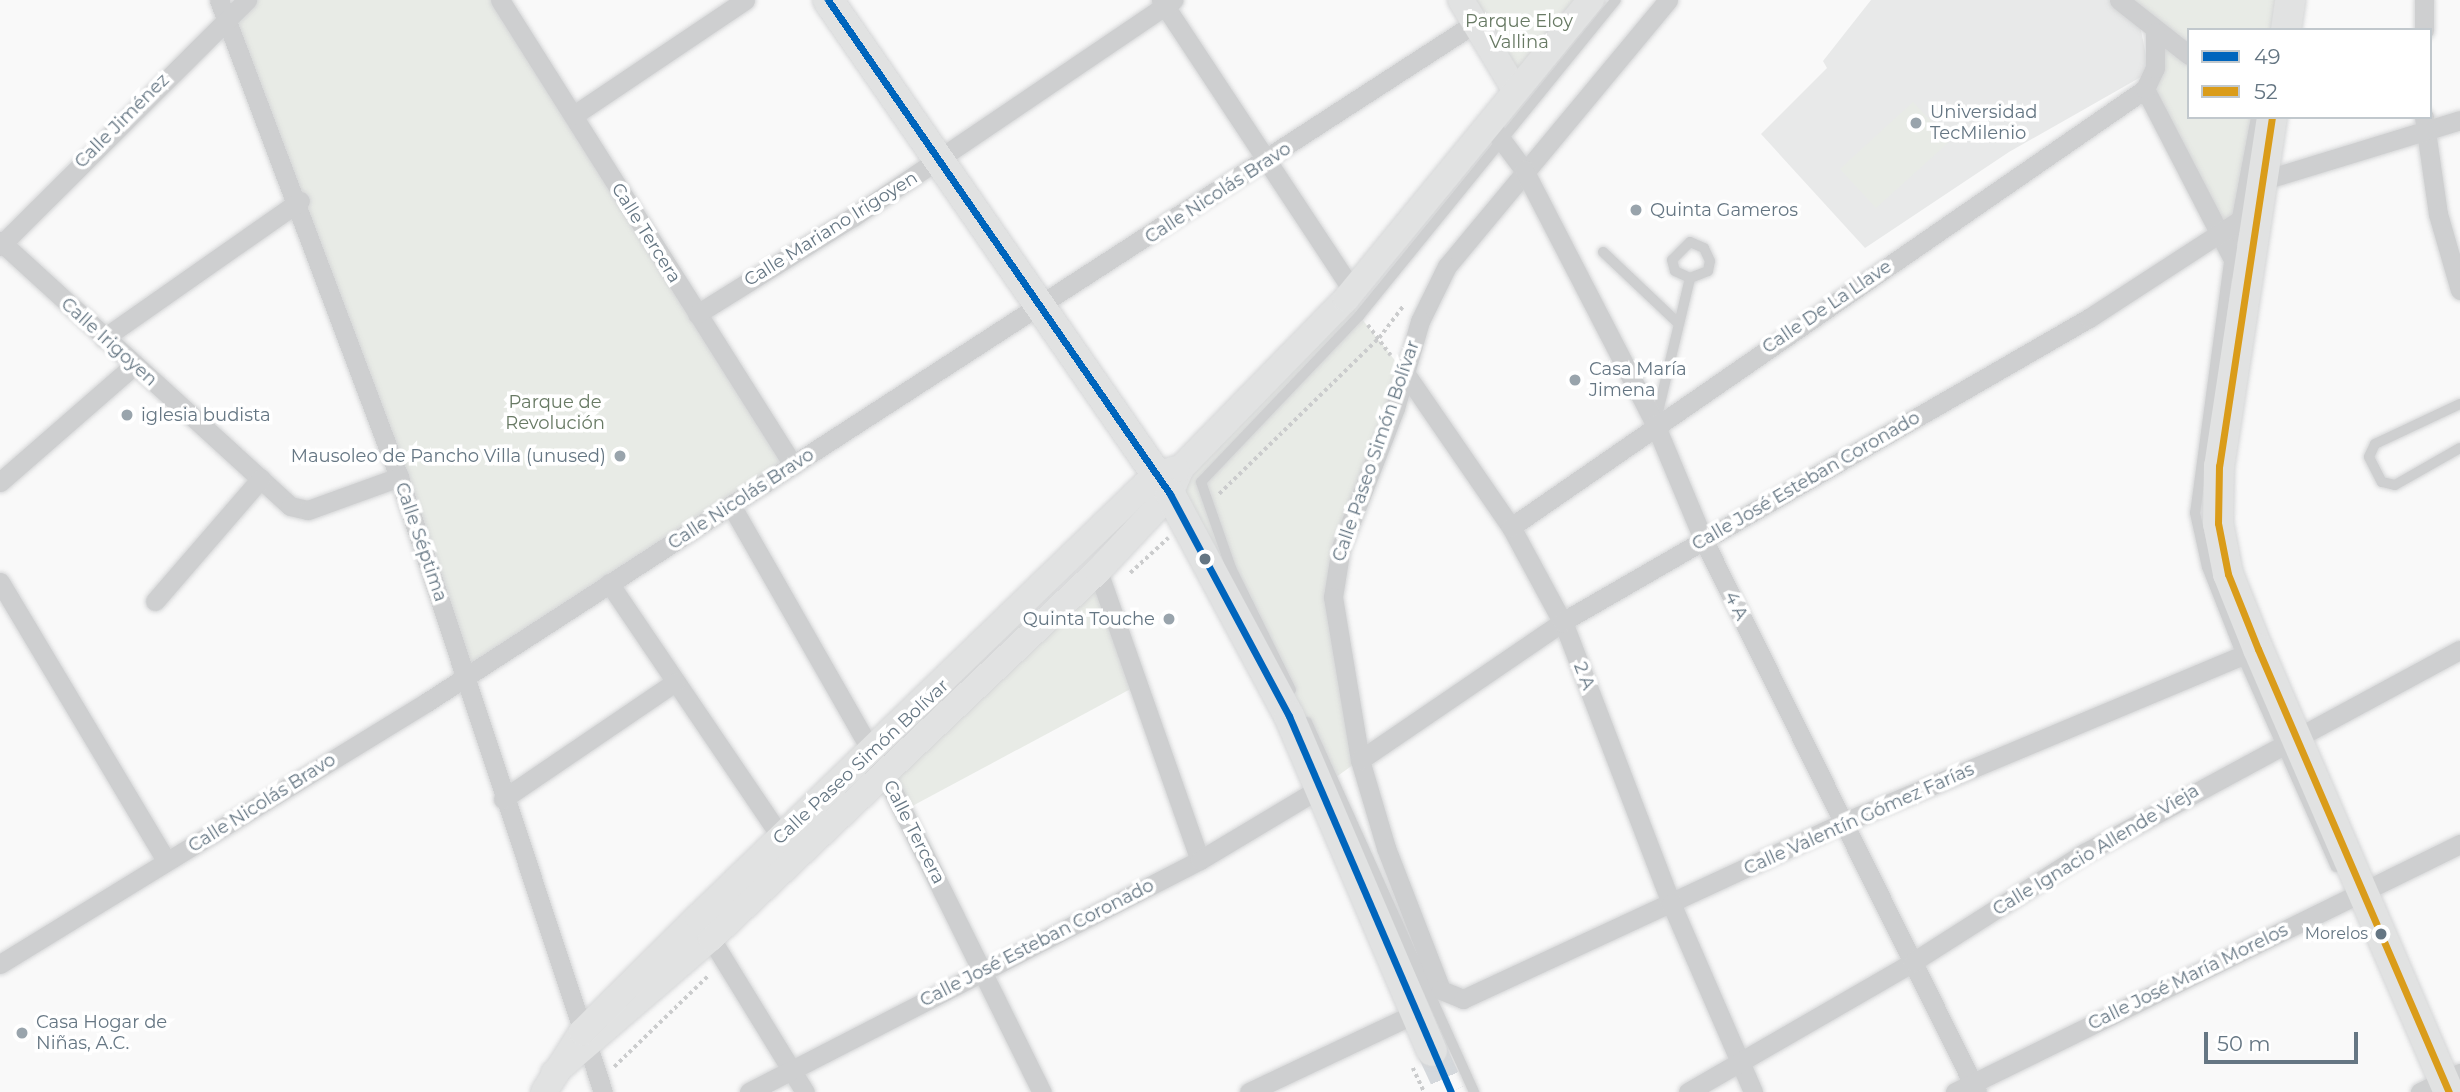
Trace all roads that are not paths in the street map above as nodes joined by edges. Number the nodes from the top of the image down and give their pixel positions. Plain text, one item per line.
1 (247, 0) edge
2 (500, 0) edge
3 (745, 0) edge
4 (828, 0) edge
5 (1461, 0) edge
6 (1591, 0) edge
7 (1616, 0) edge
8 (1668, 0) edge
9 (2119, 0) edge
10 (2277, 0) edge
11 (2290, 0) edge
12 (2424, 0) edge
13 (1166, 2) edge
14 (223, 9) edge
15 (1475, 23) junction
16 (2272, 28) edge
17 (2286, 28) edge
18 (2424, 28) edge
19 (2155, 32) junction
20 (2187, 54) edge
21 (2145, 89) junction
22 (1516, 91) junction
23 (574, 115) junction
24 (2256, 119) edge
25 (2272, 119) edge
26 (2460, 120) edge
27 (2424, 126) edge
28 (1494, 130) junction
29 (937, 161) junction
30 (1268, 161) junction
31 (1524, 170) junction
32 (300, 201) junction
33 (2251, 205) junction
34 (1, 244) edge
35 (2225, 246) junction
36 (1603, 252) dead end
37 (1690, 278) dead end
38 (2246, 285) junction
39 (1352, 290) junction
40 (2460, 290) edge
41 (1038, 310) junction
42 (696, 314) junction
43 (1678, 323) junction
44 (104, 338) junction
45 (134, 365) junction
46 (1405, 373) junction
47 (2460, 404) edge
48 (1655, 424) junction
49 (2460, 448) edge
50 (793, 466) junction
51 (399, 477) junction
52 (261, 478) junction
53 (1169, 479) junction
54 (0, 482) edge
55 (731, 505) junction
56 (1511, 527) junction
57 (1703, 539) junction
58 (1098, 571) junction
59 (0, 582) edge
60 (609, 583) junction
61 (155, 601) dead end
62 (1562, 622) junction
63 (2460, 650) edge
64 (2250, 653) junction
65 (467, 674) junction
66 (675, 682) junction
67 (2287, 739) junction
68 (872, 752) junction
69 (1360, 760) junction
70 (885, 775) junction
71 (1322, 787) junction
72 (503, 799) junction
73 (1844, 822) junction
74 (2460, 844) edge
75 (788, 847) junction
76 (1200, 860) junction
77 (166, 861) junction
78 (2358, 894) junction
79 (1671, 903) junction
80 (705, 928) junction
81 (1913, 962) junction
82 (0, 964) edge
83 (984, 970) junction
84 (1463, 999) joint
85 (1416, 1013) junction
86 (585, 1041) junction
87 (1432, 1051) tunnel mouth
88 (1739, 1064) junction
89 (794, 1069) junction
90 (549, 1083) edge
91 (2440, 1086) edge
92 (1975, 1087) edge
93 (603, 1092) edge
94 (749, 1092) edge
95 (805, 1092) edge
96 (1042, 1092) edge
97 (1249, 1092) edge
98 (1474, 1092) edge
99 (1688, 1092) edge
100 (1752, 1092) edge
101 (1955, 1092) edge

1 - 14 street, Calle Jiménez
2 - 23 street, Calle Tercera
3 - 23 street
4 - 29 main road
5 - 15 main road
6 - 22 main road, Calle Paseo Simón Bolívar
7 - 28 lane
8 - 31 street, Calle Paseo Simón Bolívar
9 - 19 street
10 - 16 lane
11 - 17 main road
12 - 18 street
13 - 29 street, Calle Mariano Irigoyen
13 - 30 street
14 - 32 street, Calle Séptima
14 - 34 street, Calle Jiménez
15 - 22 main road
15 - 30 street, Calle Nicolás Bravo
19 - 20 street
19 - 21 street
21 - 35 street
21 - 48 street, Calle De La Llave
22 - 28 main road, Calle Paseo Simón Bolívar
23 - 42 street, Calle Tercera
24 - 33 lane
25 - 33 main road
26 - 27 street, Calle José Esteban Coronado
27 - 33 street, Calle José Esteban Coronado
27 - 40 street
28 - 31 street, 4 A
28 - 39 main road, Calle Paseo Simón Bolívar
28 - 98 lane
29 - 41 main road
29 - 42 street, Calle Mariano Irigoyen
30 - 39 street
30 - 41 street, Calle Nicolás Bravo
31 - 46 street, Calle Paseo Simón Bolívar
31 - 48 street, 4 A
32 - 44 street
32 - 51 street, Calle Séptima
33 - 35 street, Calle José Esteban Coronado
33 - 38 main road
34 - 44 street, Calle Irigoyen
35 - 38 street
35 - 57 street, Calle José Esteban Coronado
35 - 64 lane
36 - 43 lane
37 - 43 lane
38 - 64 main road
39 - 53 main road, Calle Paseo Simón Bolívar
41 - 50 street, Calle Nicolás Bravo
41 - 53 main road
42 - 50 street, Calle Tercera
43 - 48 lane
44 - 45 street, Calle Irigoyen
45 - 52 street, Calle Irigoyen
45 - 54 street
46 - 56 street, 2 A
46 - 69 street, Calle Paseo Simón Bolívar
47 - 49 lane
48 - 56 street, Calle De La Llave
48 - 57 street, 4 A
50 - 55 street, Calle Nicolás Bravo
51 - 52 street, Calle Irigoyen
51 - 65 street, Calle Séptima
52 - 61 street
53 - 58 main road, Calle Paseo Simón Bolívar
53 - 68 main road, Calle Paseo Simón Bolívar
53 - 71 main road
55 - 60 street, Calle Nicolás Bravo
55 - 68 street, Calle Tercera
56 - 62 street, 2 A
57 - 62 street, Calle José Esteban Coronado
57 - 73 street, 4 A
58 - 70 main road, Calle Paseo Simón Bolívar
58 - 76 street
59 - 77 street
60 - 65 street, Calle Nicolás Bravo
60 - 66 street
62 - 69 street, Calle José Esteban Coronado
62 - 79 street, 2 A
63 - 67 street, Calle Ignacio Allende Vieja
64 - 67 main road
64 - 73 street, Calle Valentín Gómez Farías
65 - 72 street, Calle Séptima
65 - 77 street, Calle Nicolás Bravo
66 - 72 street
66 - 75 street
67 - 78 main road
67 - 81 street, Calle Ignacio Allende Vieja
68 - 70 street, Calle Tercera
68 - 75 main road, Calle Paseo Simón Bolívar
69 - 84 street, Calle Paseo Simón Bolívar
70 - 75 main road, Calle Paseo Simón Bolívar
70 - 83 street, Calle Tercera
71 - 76 street, Calle José Esteban Coronado
71 - 85 main road
72 - 86 street, Calle Séptima
73 - 79 street, Calle Valentín Gómez Farías
73 - 81 street, 4 A
74 - 78 street, Calle José María Morelos
75 - 80 main road, Calle Paseo Simón Bolívar
76 - 83 street, Calle José Esteban Coronado
77 - 82 street, Calle Nicolás Bravo
78 - 91 main road
78 - 92 street, Calle José María Morelos
79 - 84 street, Calle Valentín Gómez Farías
79 - 88 street, 2 A
80 - 86 main road, Calle Paseo Simón Bolívar
80 - 89 street
81 - 88 street, Calle Ignacio Allende Vieja
81 - 92 street, 4 A
83 - 89 street, Calle José Esteban Coronado
83 - 96 street, Calle Tercera
85 - 87 main road
85 - 97 street
86 - 90 main road, Calle Paseo Simón Bolívar
86 - 93 street, Calle Séptima
88 - 99 street, Calle Ignacio Allende Vieja
88 - 100 street, 2 A
89 - 94 street, Calle José Esteban Coronado
89 - 95 street
92 - 101 street, Calle José María Morelos

